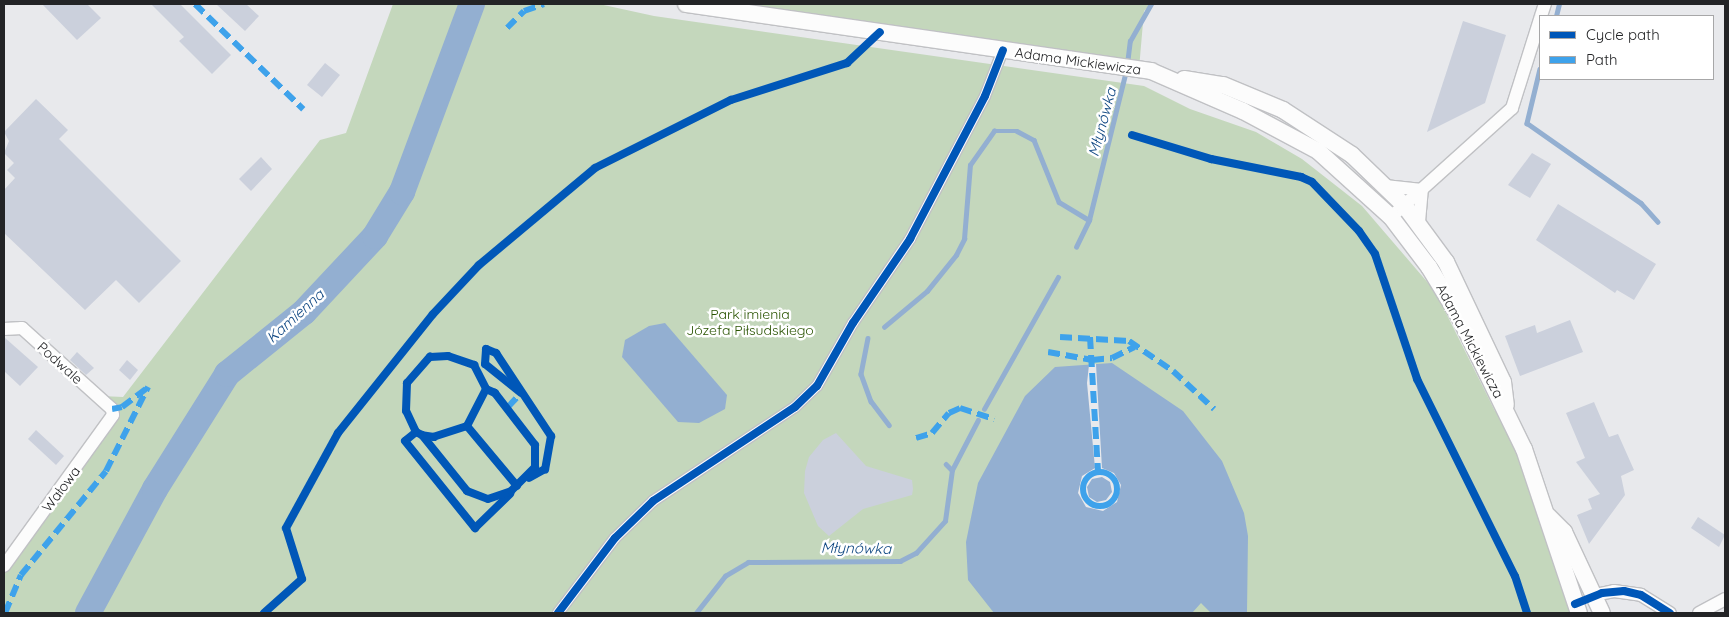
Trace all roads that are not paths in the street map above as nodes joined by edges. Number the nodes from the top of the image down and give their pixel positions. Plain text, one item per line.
1 (686, 4) edge
2 (1539, 24) edge
3 (1003, 50) junction
4 (1173, 78) junction
5 (1385, 186) junction
6 (1422, 190) junction
7 (1404, 205) junction
8 (1391, 217) junction
9 (1419, 222) junction
10 (4, 329) edge
11 (112, 409) joint
12 (1507, 410) junction
13 (1546, 514) junction
14 (4, 564) edge
15 (1595, 595) junction
16 (1725, 599) edge
17 (1577, 609) edge
18 (558, 613) edge
19 (1602, 613) edge
20 (1670, 613) edge
21 (1700, 613) edge

1 - 3 street, Adama Mickiewicza
2 - 6 street
3 - 4 street, Adama Mickiewicza
3 - 18 street
4 - 5 street, Adama Mickiewicza
4 - 8 street, Adama Mickiewicza
5 - 6 street
5 - 7 street, Adama Mickiewicza
6 - 7 street
6 - 9 street
7 - 8 street
7 - 9 street, Adama Mickiewicza
8 - 12 street, Adama Mickiewicza
9 - 12 street, Adama Mickiewicza
10 - 11 street, Podwale
11 - 14 street, Wałowa
12 - 13 street, Adama Mickiewicza
13 - 15 street, Adama Mickiewicza
13 - 17 street, Adama Mickiewicza
15 - 17 street
15 - 19 street, Adama Mickiewicza
15 - 20 street
16 - 21 street

